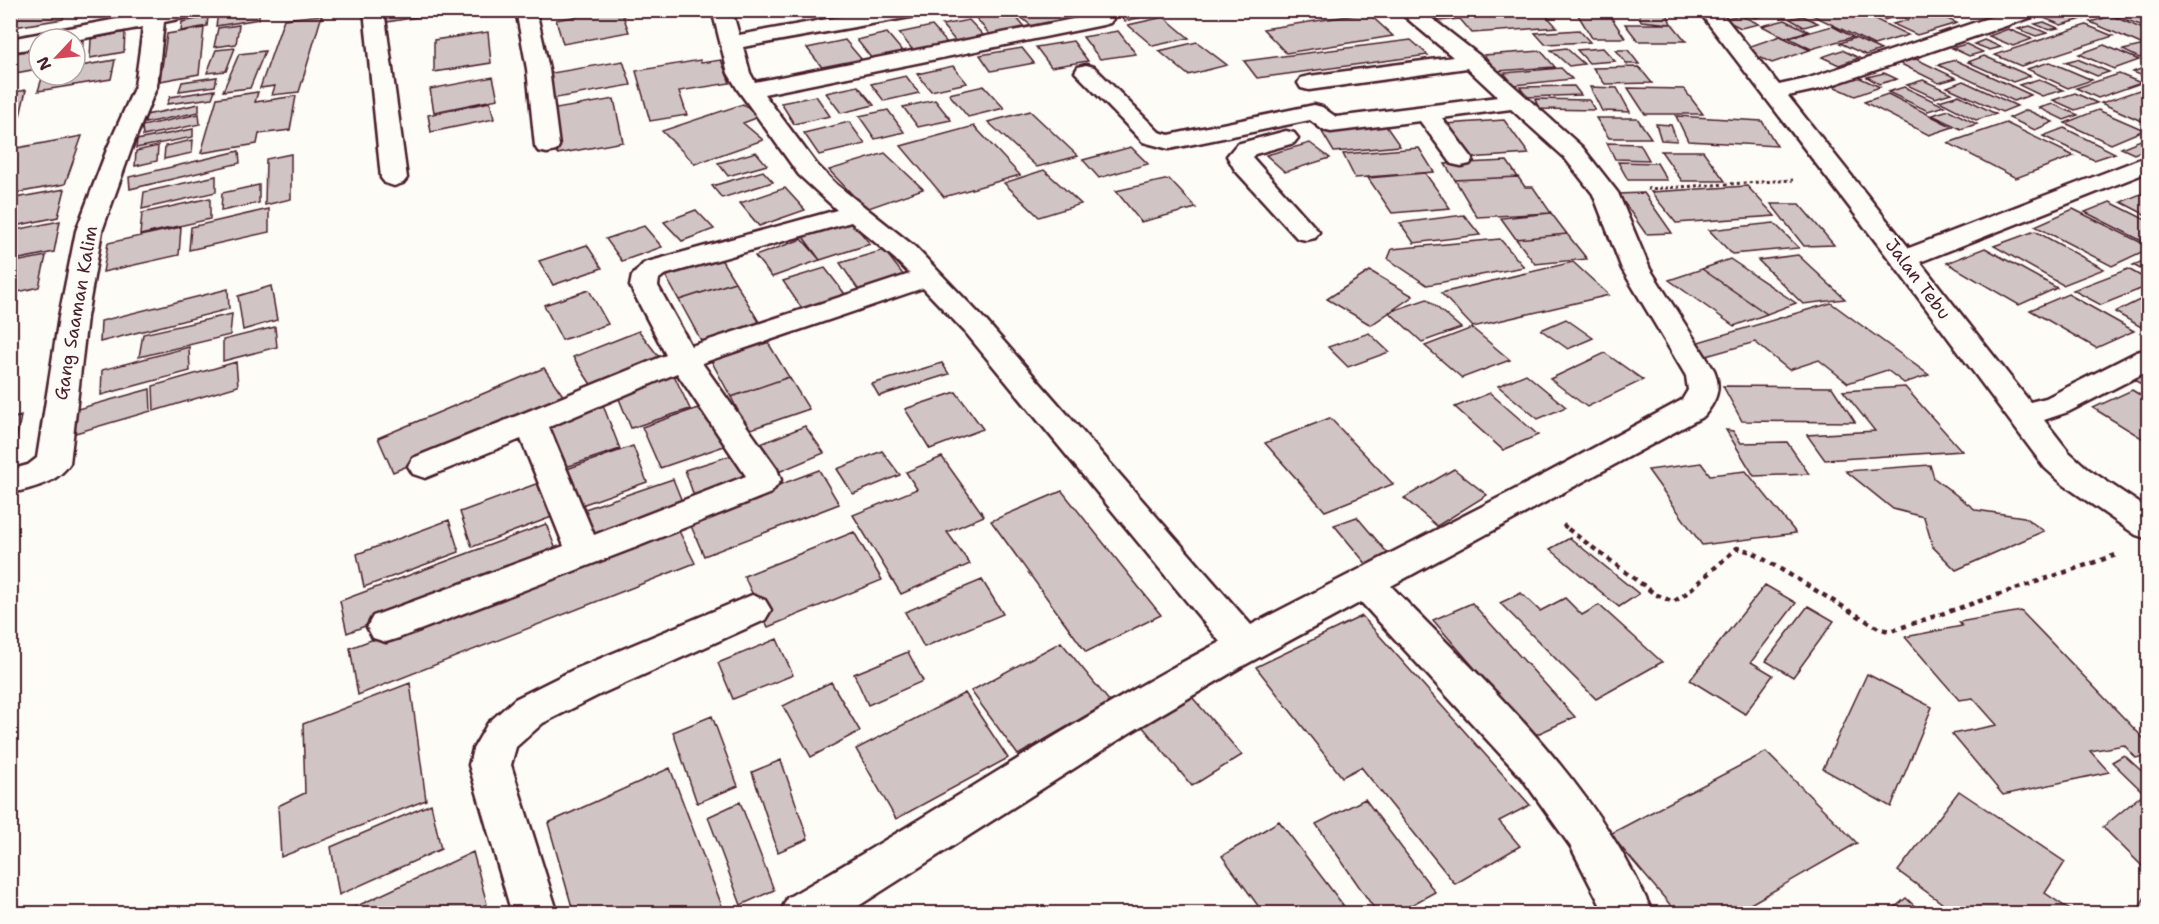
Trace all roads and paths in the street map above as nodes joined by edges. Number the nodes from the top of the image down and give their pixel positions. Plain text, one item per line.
1 (195, 10) edge
2 (374, 10) edge
3 (526, 10) edge
4 (722, 10) edge
5 (916, 10) edge
6 (1407, 10) edge
7 (1708, 10) edge
8 (1967, 10) edge
9 (2034, 10) edge
10 (154, 14) edge
11 (1103, 19) dead end
12 (1994, 22) junction
13 (87, 30) edge
14 (27, 43) edge
15 (732, 43) junction
16 (10, 46) edge
17 (1472, 61) junction
18 (1086, 72) dead end
19 (1309, 83) dead end
20 (749, 90) junction
21 (1773, 93) junction
22 (1518, 101) junction
23 (1426, 112) junction
24 (1331, 125) junction
25 (547, 146) dead end
26 (1461, 159) dead end
27 (2148, 163) edge
28 (1840, 177) junction
29 (394, 178) dead end
30 (1605, 193) junction
31 (855, 213) junction
32 (1306, 232) dead end
33 (1903, 258) junction
34 (930, 278) junction
35 (683, 359) junction
36 (2148, 359) edge
37 (2022, 416) junction
38 (530, 421) junction
39 (425, 466) dead end
40 (10, 482) edge
41 (1528, 498) junction
42 (2148, 526) edge
43 (2126, 552) dead end
44 (584, 553) junction
45 (1365, 582) junction
46 (752, 610) dead end
47 (386, 627) dead end
48 (1246, 646) junction
49 (535, 914) edge
50 (802, 914) edge
51 (1630, 914) edge

1 - 10 street
2 - 29 street
3 - 25 street
4 - 15 street
5 - 15 street
6 - 17 street
7 - 21 street, Jalan Tebu
8 - 12 street
9 - 12 street
10 - 13 street
10 - 40 street, Gang Saaman Kalim
11 - 20 street
12 - 21 street
14 - 16 street
15 - 20 street
17 - 19 street
17 - 22 street
18 - 24 street
20 - 31 street
21 - 28 street, Jalan Tebu
22 - 23 street
22 - 30 street
23 - 24 street
23 - 26 street
24 - 32 street
27 - 33 street
28 - 30 path
28 - 33 street, Jalan Tebu
30 - 41 street
31 - 34 street
31 - 35 street
33 - 37 street, Jalan Tebu
34 - 35 street
34 - 48 street
35 - 38 street
35 - 44 street
36 - 37 street
37 - 42 street, Jalan Tebu
38 - 39 street
38 - 44 street
41 - 43 path
41 - 45 street
44 - 47 street
45 - 48 street
45 - 51 street
46 - 49 street
48 - 50 street

